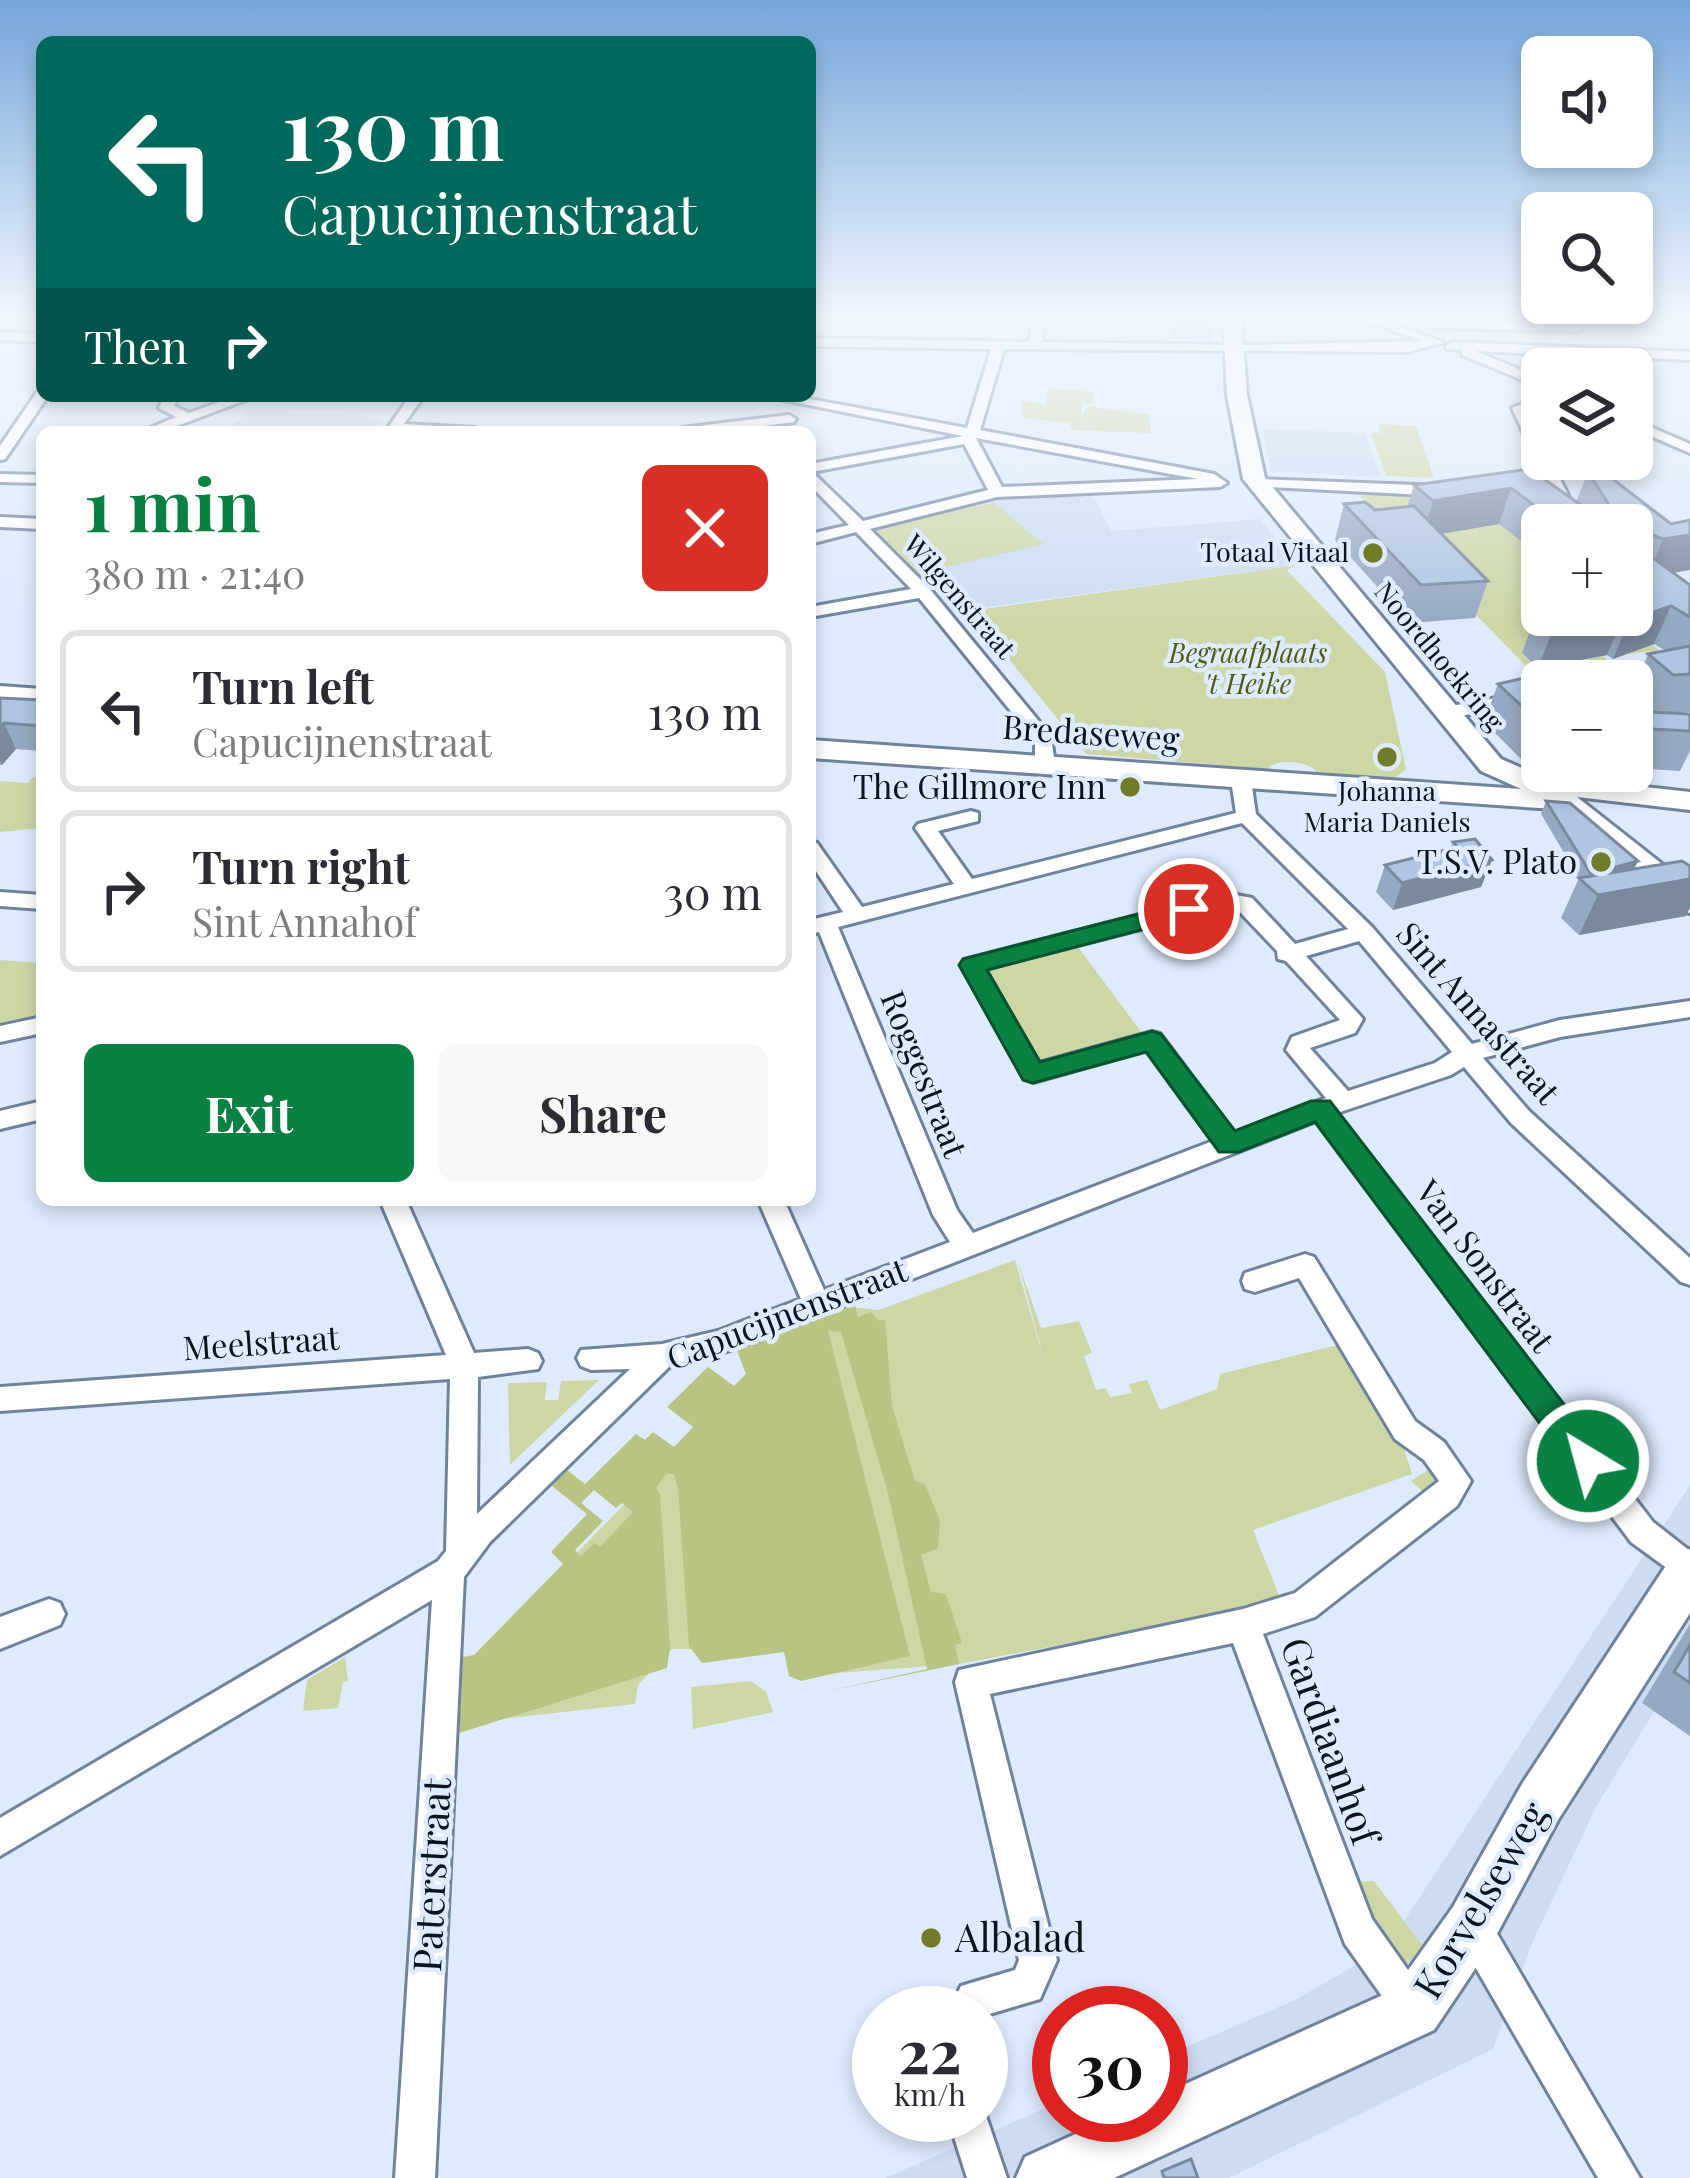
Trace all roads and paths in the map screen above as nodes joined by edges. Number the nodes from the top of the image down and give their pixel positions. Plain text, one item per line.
1 (887, 420) edge
2 (973, 420) edge
3 (1242, 420) edge
4 (8, 430) edge
5 (1653, 432) edge
6 (967, 438) junction
7 (1690, 449) edge
8 (0, 456) edge
9 (816, 471) edge
10 (0, 478) edge
11 (816, 478) edge
12 (36, 479) edge
13 (1546, 480) edge
14 (1257, 483) junction
15 (997, 492) junction
16 (1460, 492) edge
17 (1583, 498) edge
18 (0, 522) edge
19 (36, 524) edge
20 (863, 527) junction
21 (816, 538) edge
22 (922, 592) junction
23 (816, 612) edge
24 (1690, 665) edge
25 (1653, 672) edge
26 (0, 694) edge
27 (36, 697) edge
28 (1521, 699) edge
29 (1445, 713) junction
30 (816, 749) edge
31 (1045, 765) junction
32 (1493, 777) junction
33 (1241, 780) junction
34 (1367, 786) junction
35 (1434, 791) junction
36 (1585, 799) junction
37 (1690, 801) edge
38 (1246, 816) junction
39 (971, 817) dead end
40 (816, 856) edge
41 (968, 888) junction
42 (0, 899) edge
43 (36, 902) edge
44 (1690, 903) edge
45 (857, 916) junction
46 (818, 925) edge
47 (1364, 932) junction
48 (1286, 954) junction
49 (1690, 1009) edge
50 (36, 1026) edge
51 (0, 1034) edge
52 (1467, 1055) junction
53 (1333, 1106) junction
54 (36, 1111) edge
55 (0, 1120) edge
56 (1229, 1144) junction
57 (396, 1206) edge
58 (774, 1206) edge
59 (967, 1245) junction
60 (1690, 1274) edge
61 (1255, 1281) dead end
62 (817, 1305) junction
63 (662, 1356) junction
64 (591, 1358) dead end
65 (528, 1361) dead end
66 (464, 1363) junction
67 (0, 1400) edge
68 (455, 1561) junction
69 (1690, 1570) edge
70 (49, 1614) dead end
71 (1243, 1625) junction
72 (0, 1633) edge
73 (0, 1838) edge
74 (1472, 1926) junction
75 (1008, 1991) edge
76 (1414, 2010) junction
77 (976, 2142) edge
78 (415, 2178) edge
79 (987, 2178) edge
80 (1046, 2178) edge
81 (1620, 2178) edge

1 - 6 street
2 - 6 street
3 - 14 street, Noordhoekring
4 - 8 street
5 - 7 street
6 - 9 street
6 - 15 street
6 - 15 street
10 - 12 street
11 - 20 street, Wilgenstraat
13 - 17 street
14 - 16 street
14 - 29 street, Noordhoekring
15 - 20 street
18 - 19 street
20 - 21 street
20 - 22 street, Wilgenstraat
22 - 23 street
22 - 31 street, Wilgenstraat
24 - 25 street
26 - 27 street
28 - 29 street
29 - 32 street, Noordhoekring
30 - 31 street, Bredaseweg
31 - 33 street, Bredaseweg
32 - 34 street, Bredaseweg
32 - 35 street
32 - 36 street
33 - 34 street, Bredaseweg
33 - 38 street
34 - 35 street, Bredaseweg
35 - 36 street, Bredaseweg
36 - 37 street
36 - 44 street
38 - 41 street
38 - 47 street, Sint Annastraat
39 - 41 street
40 - 45 street
41 - 45 street
42 - 43 street
45 - 46 street
46 - 59 street, Roggestraat
47 - 48 street
47 - 52 street, Sint Annastraat
48 - 53 street, Van Sonstraat
48 - 56 street
49 - 52 street, Capucijnenstraat
50 - 51 street
52 - 53 street, Capucijnenstraat
52 - 60 street, Sint Annastraat
53 - 56 street, Capucijnenstraat
53 - 69 street, Van Sonstraat
54 - 55 street
56 - 59 street, Capucijnenstraat
57 - 66 street, Paterstraat
58 - 62 street
59 - 62 street, Capucijnenstraat
61 - 71 street, Gardiaanhof
62 - 63 street, Capucijnenstraat
63 - 64 street
63 - 68 street, Capucijnenstraat
65 - 66 street, Meelstraat
66 - 67 street, Meelstraat
66 - 68 street, Paterstraat
68 - 73 street, Capucijnenstraat
68 - 78 street, Paterstraat
69 - 74 street, Korvelseweg
70 - 72 street
71 - 75 street
71 - 76 street, Gardiaanhof
74 - 76 street, Korvelseweg
74 - 81 street
76 - 80 street, Korvelseweg
77 - 79 street

